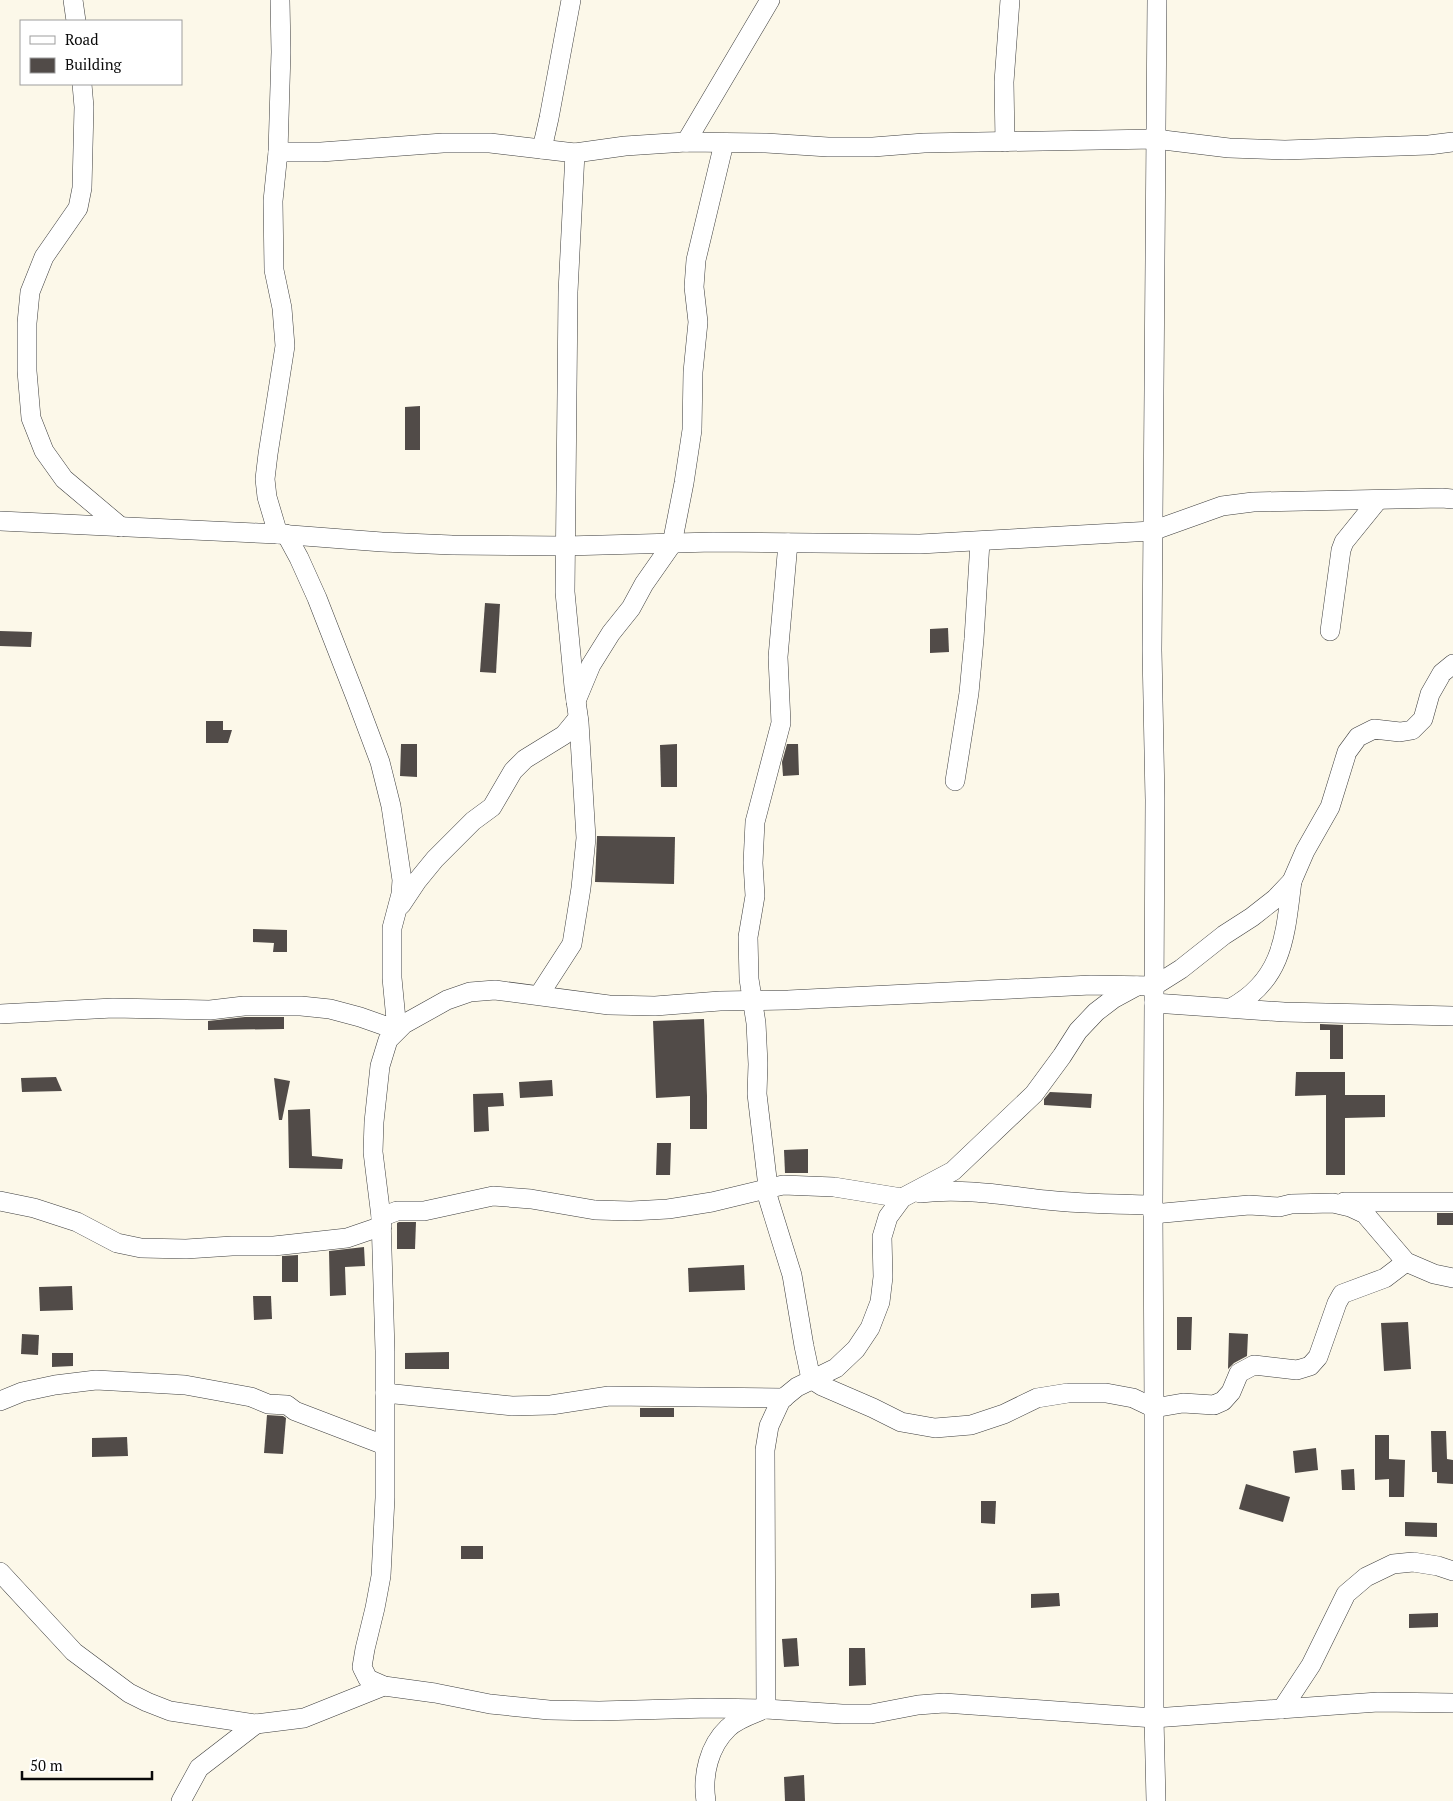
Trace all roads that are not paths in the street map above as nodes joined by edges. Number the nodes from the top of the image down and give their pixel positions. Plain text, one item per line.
1 (73, 0) edge
2 (280, 0) edge
3 (571, 0) edge
4 (770, 0) edge
5 (1010, 0) edge
6 (1157, 0) edge
7 (76, 20) edge
8 (82, 85) edge
9 (1155, 139) junction
10 (686, 142) junction
11 (724, 142) junction
12 (1005, 142) junction
13 (1453, 142) edge
14 (542, 149) junction
15 (278, 152) junction
16 (575, 153) junction
17 (1453, 499) edge
18 (1378, 500) junction
19 (0, 521) edge
20 (121, 526) junction
21 (1152, 531) junction
22 (282, 534) junction
23 (980, 542) junction
24 (788, 543) junction
25 (672, 544) junction
26 (566, 546) junction
27 (1330, 632) dead end
28 (1453, 664) edge
29 (577, 710) junction
30 (955, 781) dead end
31 (1292, 881) junction
32 (395, 913) junction
33 (1148, 992) junction
34 (539, 995) junction
35 (751, 1001) junction
36 (1231, 1008) junction
37 (0, 1014) edge
38 (1453, 1016) edge
39 (397, 1030) junction
40 (767, 1188) junction
41 (905, 1196) junction
42 (0, 1201) edge
43 (1333, 1202) junction
44 (1453, 1202) edge
45 (1153, 1210) junction
46 (381, 1221) junction
47 (1406, 1262) junction
48 (1453, 1278) edge
49 (811, 1379) junction
50 (385, 1393) junction
51 (784, 1398) junction
52 (0, 1401) edge
53 (1154, 1408) junction
54 (384, 1445) junction
55 (1453, 1571) edge
56 (0, 1572) edge
57 (384, 1686) junction
58 (1453, 1703) edge
59 (766, 1709) junction
60 (1282, 1709) junction
61 (1154, 1718) junction
62 (256, 1724) junction
63 (181, 1801) edge
64 (706, 1801) edge
65 (1156, 1801) edge

1 - 7 street
2 - 15 street
3 - 14 street
4 - 10 street
5 - 12 street
6 - 9 street
8 - 20 street
9 - 12 street
9 - 13 street
9 - 21 street
10 - 11 street
10 - 16 street
11 - 12 street
11 - 25 street
14 - 15 street
14 - 16 street
15 - 22 street
16 - 26 street
17 - 18 street
18 - 21 street
18 - 27 street
19 - 20 street
20 - 22 street
21 - 23 street
21 - 33 street
22 - 26 street
22 - 32 street
23 - 24 street
23 - 30 street
24 - 25 street
24 - 35 street
25 - 26 street
25 - 29 street
26 - 29 street
28 - 31 street
29 - 32 street
29 - 34 street
31 - 33 street
31 - 36 street
32 - 39 street
33 - 35 street
33 - 36 street
33 - 41 street
33 - 45 street
34 - 35 street
34 - 39 street
35 - 40 street
36 - 38 street
37 - 39 street
39 - 46 street
40 - 41 street
40 - 46 street
40 - 49 street
41 - 45 street
41 - 49 street
42 - 46 street
43 - 44 street
43 - 45 street
43 - 47 street
45 - 53 street
46 - 50 street
47 - 48 street
47 - 53 street
49 - 51 street
49 - 53 street
50 - 51 street
50 - 54 street
51 - 59 street
52 - 54 street
53 - 61 street
54 - 57 street
55 - 60 street
56 - 62 street
57 - 59 street
57 - 62 street
58 - 60 street
59 - 61 street
59 - 64 street
60 - 61 street
61 - 65 street
62 - 63 street

